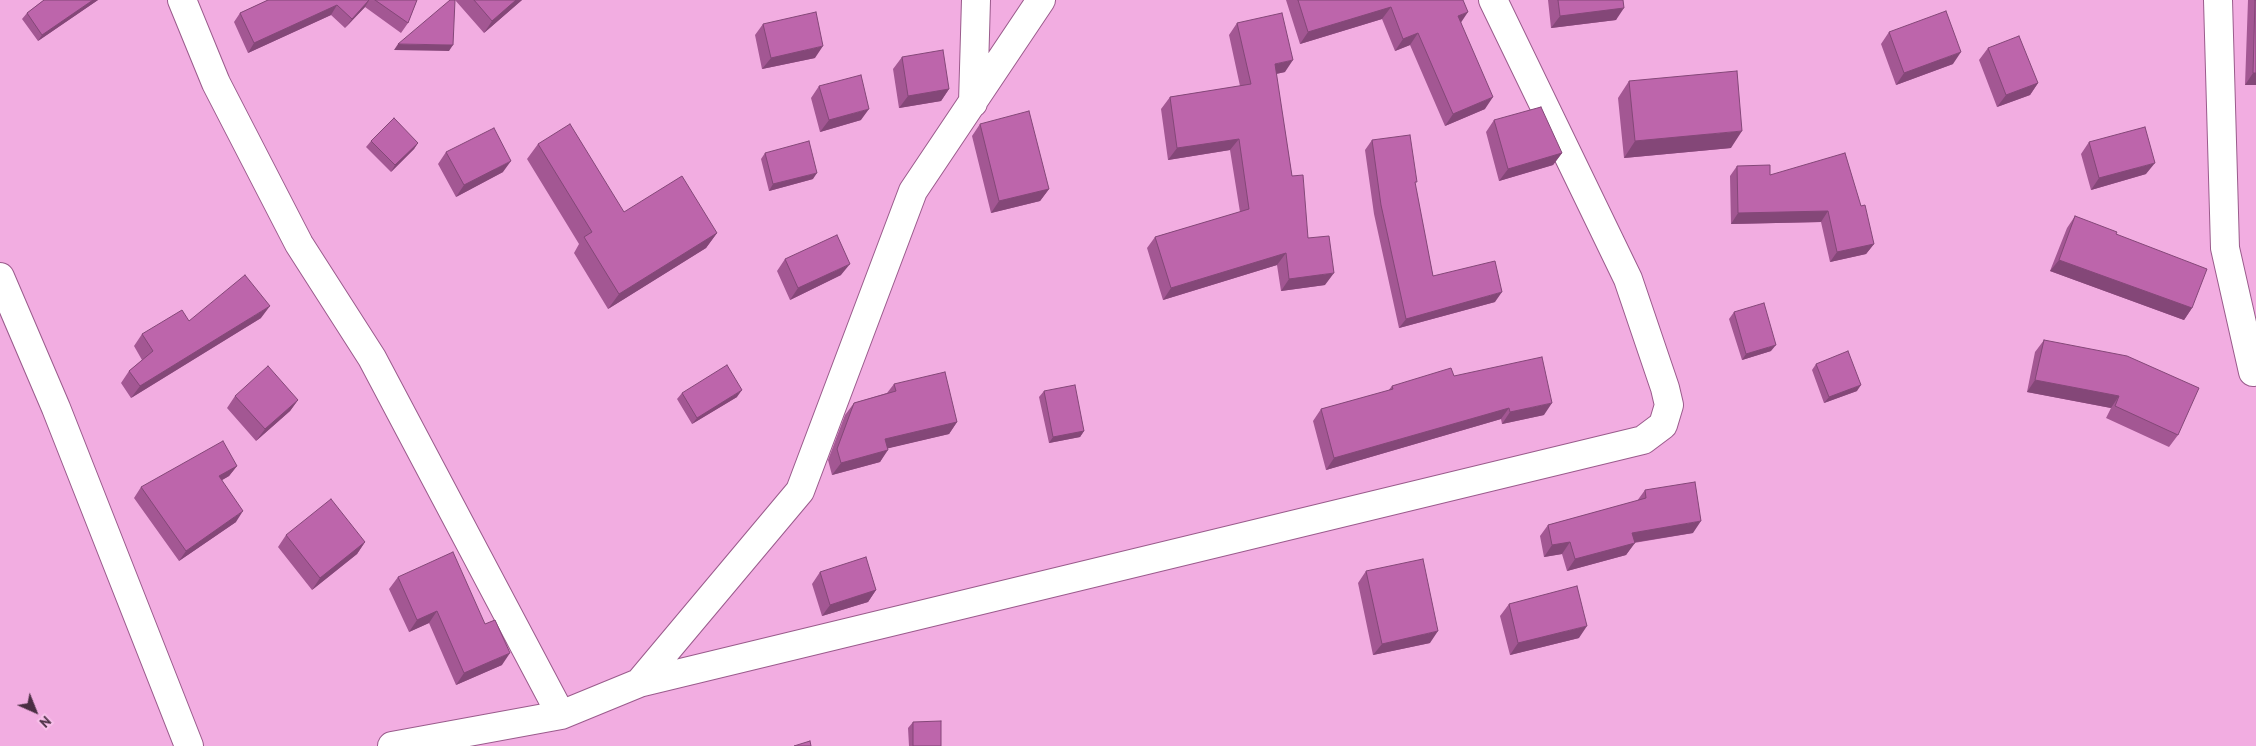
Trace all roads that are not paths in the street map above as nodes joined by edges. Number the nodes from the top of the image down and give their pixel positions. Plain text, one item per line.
1 (182, 0) edge
2 (976, 0) edge
3 (1041, 0) edge
4 (1493, 0) edge
5 (2218, 0) edge
6 (973, 104) junction
7 (0, 277) edge
8 (2253, 372) dead end
9 (638, 683) junction
10 (561, 714) junction
11 (189, 746) edge
12 (392, 746) edge

1 - 10 street
2 - 6 street
3 - 6 street
4 - 9 street
5 - 8 street
6 - 9 street
7 - 11 street
9 - 10 street
10 - 12 street

